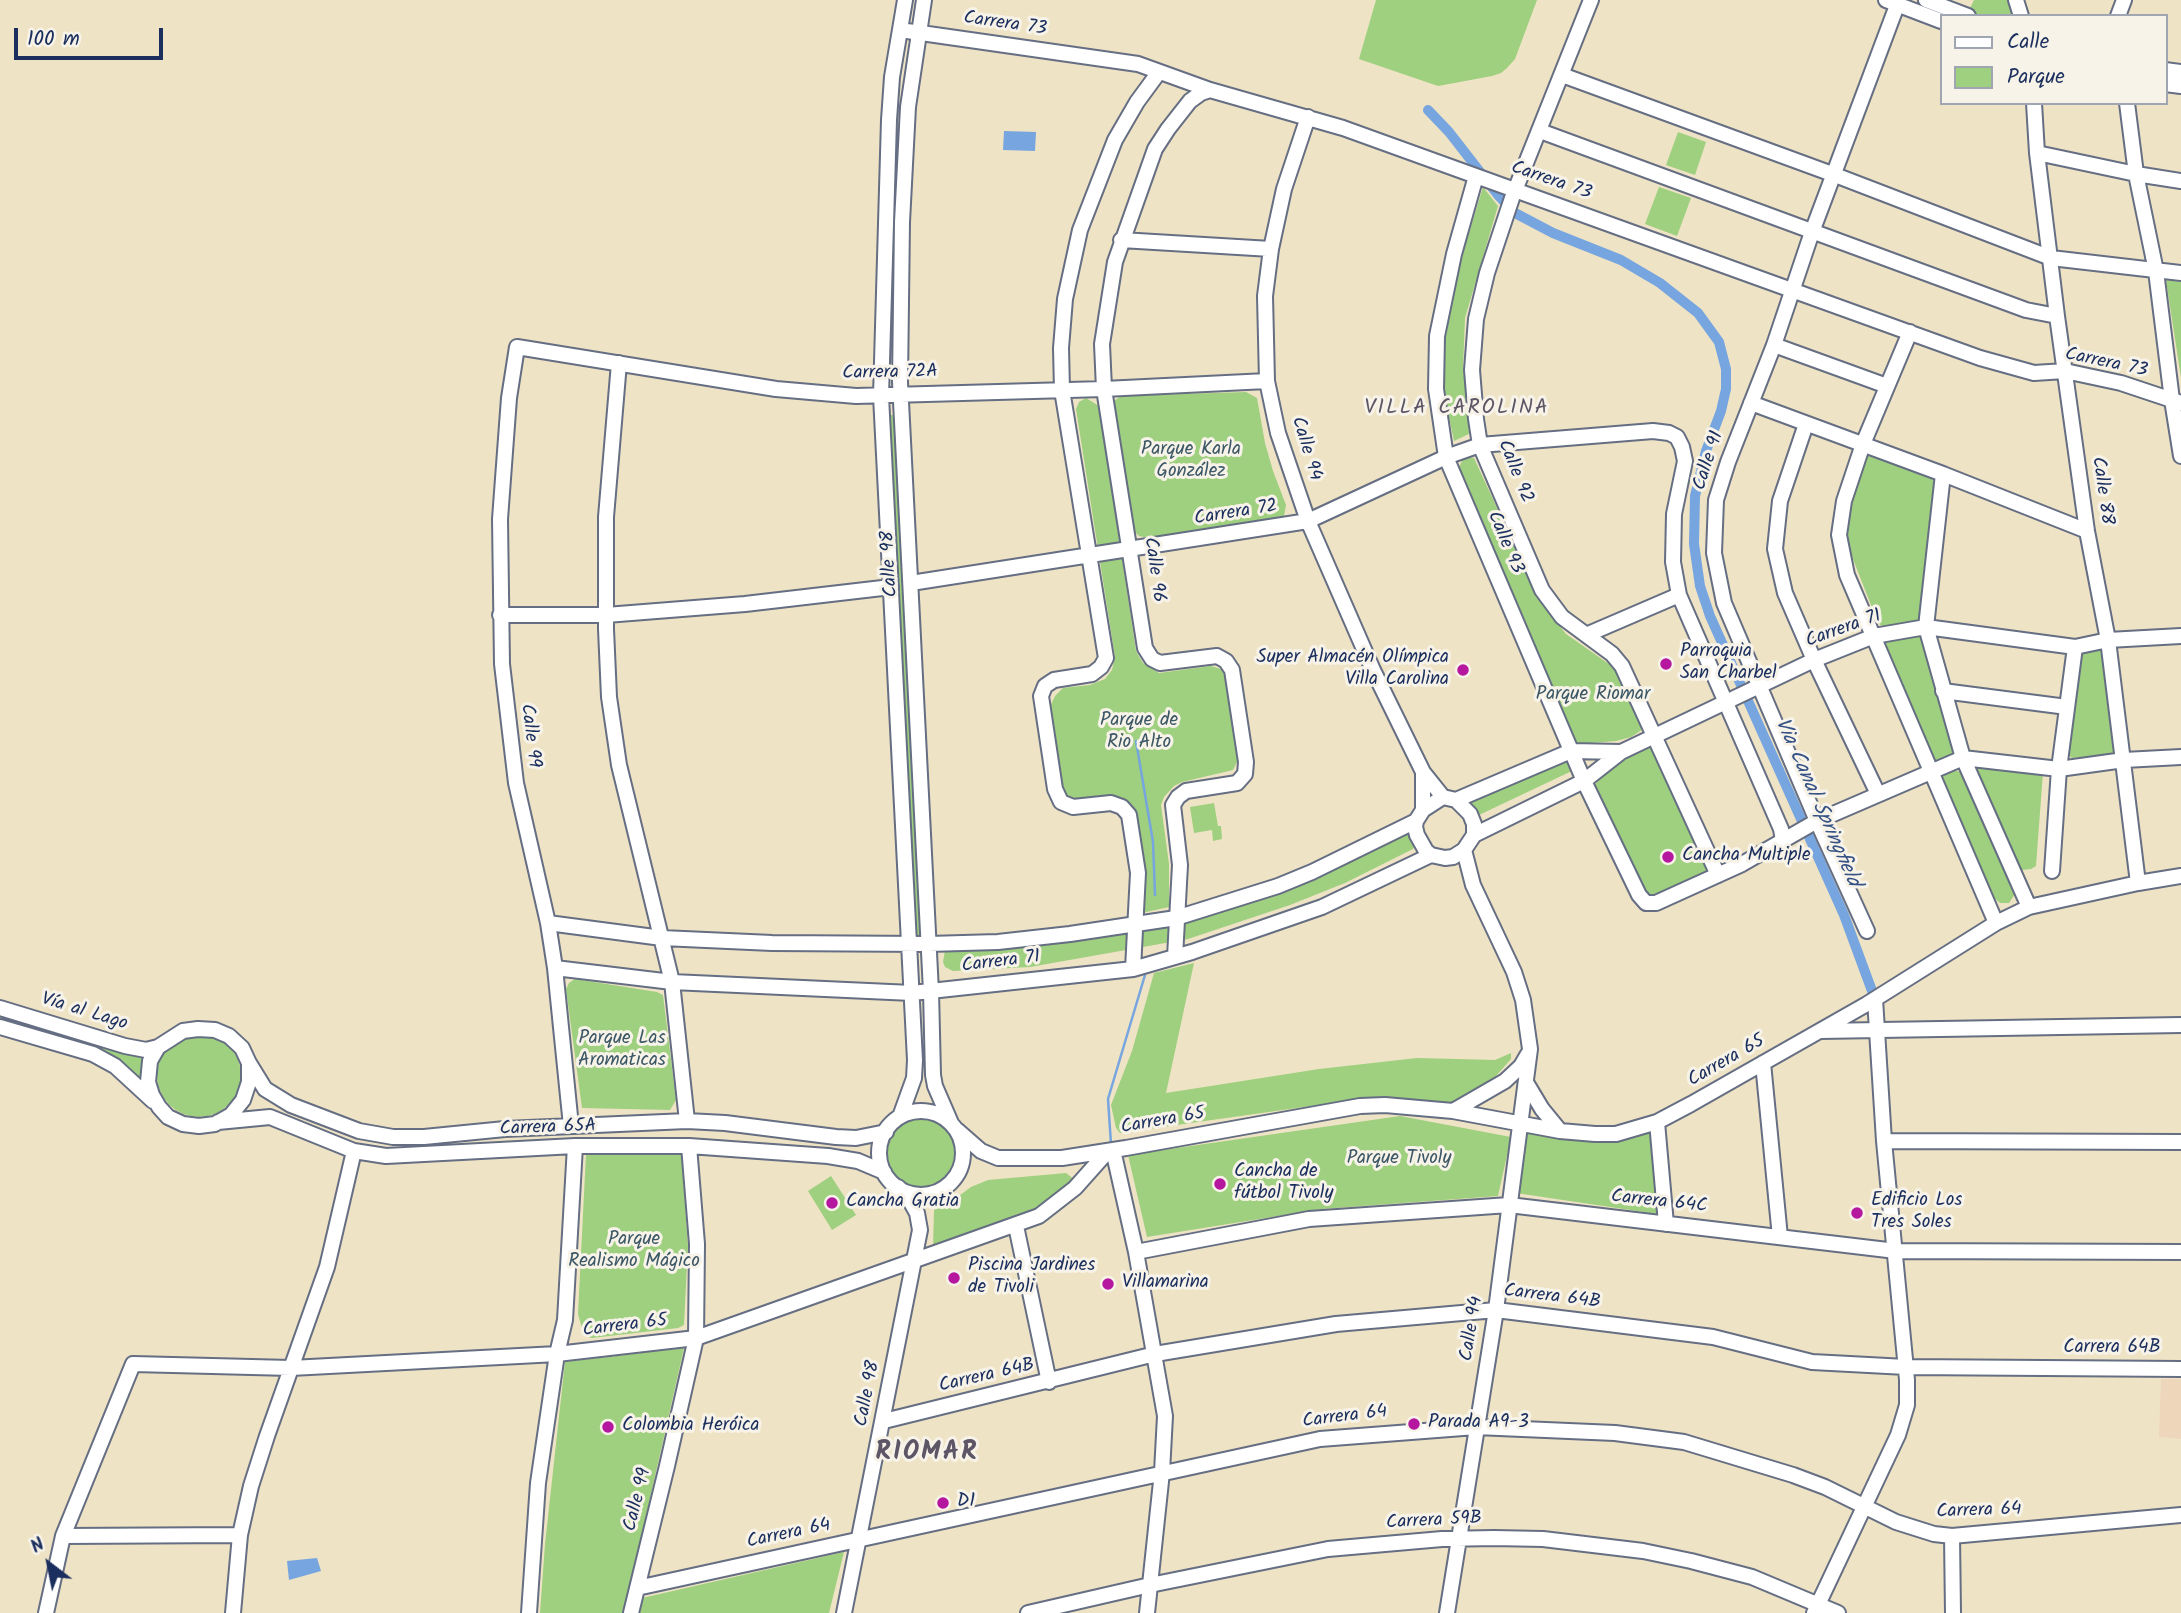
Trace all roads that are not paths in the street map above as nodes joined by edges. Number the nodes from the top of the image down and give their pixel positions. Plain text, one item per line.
1 (905, 0) edge
2 (924, 0) edge
3 (1591, 0) edge
4 (1926, 0) edge
5 (1894, 1) edge
6 (1964, 11) edge
7 (1940, 21) edge
8 (900, 30) junction
9 (919, 32) junction
10 (1159, 72) junction
11 (1562, 75) junction
12 (1210, 90) junction
13 (2034, 105) edge
14 (2127, 105) edge
15 (1308, 117) junction
16 (1540, 131) junction
17 (2037, 153) junction
18 (2136, 174) junction
19 (1835, 175) junction
20 (1482, 178) junction
21 (2181, 180) edge
22 (1514, 193) junction
23 (1812, 232) junction
24 (1121, 240) junction
25 (1271, 249) junction
26 (2051, 258) junction
27 (2156, 271) junction
28 (2181, 273) edge
29 (1792, 289) junction
30 (2057, 316) junction
31 (1910, 332) junction
32 (1774, 345) junction
33 (517, 347) joint
34 (619, 363) junction
35 (2065, 371) junction
36 (1267, 381) junction
37 (1887, 386) junction
38 (1104, 389) junction
39 (1062, 390) junction
40 (901, 394) junction
41 (881, 396) junction
42 (2176, 402) edge
43 (1751, 403) junction
44 (1806, 424) junction
45 (1863, 444) junction
46 (1480, 445) junction
47 (2181, 456) edge
48 (1446, 457) junction
49 (1943, 474) junction
50 (1308, 521) junction
51 (2087, 531) junction
52 (1130, 550) junction
53 (1089, 556) junction
54 (911, 583) junction
55 (891, 587) junction
56 (1679, 595) junction
57 (500, 615) junction
58 (606, 615) junction
59 (1926, 627) junction
60 (1586, 635) junction
61 (1874, 636) junction
62 (2181, 636) edge
63 (2108, 640) junction
64 (2075, 646) junction
65 (1814, 660) junction
66 (1755, 688) junction
67 (1943, 691) junction
68 (1729, 700) junction
69 (2067, 707) junction
70 (1657, 736) junction
71 (1571, 751) junction
72 (1621, 752) junction
73 (2181, 757) edge
74 (1963, 758) junction
75 (2124, 760) junction
76 (2059, 769) junction
77 (1931, 770) junction
78 (1423, 772) junction
79 (1584, 781) junction
80 (1878, 794) junction
81 (1449, 799) junction
82 (1420, 815) junction
83 (1812, 823) junction
84 (1475, 835) junction
85 (1789, 837) junction
86 (1464, 850) junction
87 (1438, 856) junction
88 (2052, 871) dead end
89 (1718, 875) junction
90 (2181, 876) edge
91 (2138, 883) junction
92 (1473, 885) junction
93 (2029, 906) junction
94 (1176, 918) junction
95 (548, 923) junction
96 (1996, 923) junction
97 (1137, 924) junction
98 (1867, 931) dead end
99 (662, 938) junction
100 (928, 944) junction
101 (909, 945) junction
102 (1175, 957) junction
103 (555, 968) junction
104 (1133, 969) junction
105 (672, 982) junction
106 (931, 991) junction
107 (912, 993) junction
108 (1875, 999) junction
109 (0, 1007) edge
110 (2181, 1026) edge
111 (0, 1027) edge
112 (1818, 1031) junction
113 (1878, 1031) junction
114 (158, 1047) junction
115 (1530, 1049) junction
116 (248, 1063) junction
117 (1763, 1063) junction
118 (1527, 1083) junction
119 (1487, 1092) junction
120 (159, 1107) junction
121 (1453, 1111) junction
122 (901, 1114) junction
123 (1492, 1118) junction
124 (687, 1121) junction
125 (218, 1122) junction
126 (1657, 1122) junction
127 (1522, 1123) junction
128 (571, 1126) junction
129 (954, 1126) junction
130 (1560, 1131) junction
131 (886, 1132) junction
132 (1884, 1141) junction
133 (2181, 1142) edge
134 (575, 1146) junction
135 (689, 1146) junction
136 (354, 1151) junction
137 (1110, 1151) junction
138 (884, 1172) junction
139 (898, 1188) junction
140 (1509, 1205) junction
141 (1666, 1224) junction
142 (1016, 1226) junction
143 (1780, 1237) junction
144 (1896, 1251) junction
145 (1136, 1252) junction
146 (2181, 1252) edge
147 (916, 1258) junction
148 (1496, 1310) junction
149 (695, 1338) junction
150 (557, 1354) junction
151 (1155, 1354) junction
152 (1906, 1367) junction
153 (291, 1368) junction
154 (2181, 1369) edge
155 (1049, 1382) junction
156 (884, 1421) junction
157 (1476, 1427) junction
158 (1162, 1472) junction
159 (1866, 1506) junction
160 (2181, 1514) edge
161 (240, 1535) junction
162 (63, 1536) junction
163 (1952, 1536) junction
164 (1459, 1539) junction
165 (858, 1540) junction
166 (1150, 1585) junction
167 (637, 1588) junction
168 (1817, 1608) edge
169 (46, 1613) edge
170 (233, 1613) edge
171 (529, 1613) edge
172 (631, 1613) edge
173 (844, 1613) edge
174 (1028, 1613) edge
175 (1147, 1613) edge
176 (1447, 1613) edge
177 (1838, 1613) edge
178 (1953, 1613) edge

1 - 8 street, Calle 98
2 - 9 street, Calle 98
3 - 11 street, Calle 92
4 - 6 street
5 - 7 street
5 - 19 street, Calle 91
8 - 9 street, Carrera 73
8 - 41 street, Calle 98
9 - 10 street, Carrera 73
9 - 40 street, Calle 98
10 - 12 street, Carrera 73
10 - 39 street
11 - 16 street, Calle 92
11 - 19 street
12 - 15 street, Carrera 73
12 - 24 street, Calle 96
13 - 17 street, Calle 88
14 - 18 street
15 - 20 street, Carrera 73
15 - 25 street, Calle 94
16 - 22 street, Calle 92
16 - 23 street
17 - 18 street
17 - 26 street, Calle 88
18 - 21 street
18 - 27 street
19 - 23 street, Calle 91
19 - 26 street
20 - 22 street, Carrera 73
20 - 48 street, Calle 93
22 - 29 street, Carrera 73
22 - 46 street, Calle 92
23 - 29 street, Calle 91
23 - 30 street
24 - 25 street
24 - 38 street, Calle 96
25 - 36 street, Calle 94
26 - 27 street
26 - 30 street, Calle 88
27 - 28 street
27 - 42 street
29 - 31 street, Carrera 73
29 - 32 street, Calle 91
30 - 35 street, Calle 88
31 - 35 street, Carrera 73
31 - 37 street
32 - 37 street
32 - 43 street, Calle 91
33 - 34 street, Carrera 72A
33 - 57 street, Calle 99
34 - 41 street, Carrera 72A
34 - 58 street
35 - 42 street, Carrera 73
35 - 51 street, Calle 88
36 - 38 street, Carrera 72A
36 - 50 street, Calle 94
37 - 45 street
38 - 39 street, Carrera 72A
38 - 52 street, Calle 96
39 - 40 street, Carrera 72A
39 - 53 street
40 - 41 street, Carrera 72A
40 - 54 street, Calle 98
41 - 55 street, Calle 98
42 - 47 street
43 - 44 street
43 - 66 street, Calle 91
44 - 45 street
44 - 65 street
45 - 49 street
45 - 61 street
46 - 48 street, Carrera 72
46 - 56 street, Carrera 72
46 - 60 street, Calle 92
48 - 50 street, Carrera 72
48 - 71 street, Calle 93
49 - 51 street
49 - 59 street
50 - 52 street, Carrera 72
50 - 78 street, Calle 94
51 - 63 street, Calle 88
52 - 53 street, Carrera 72
52 - 94 street, Calle 96
53 - 54 street, Carrera 72
53 - 97 street
54 - 100 street, Calle 98
55 - 58 street
55 - 101 street, Calle 98
56 - 60 street
56 - 68 street
57 - 58 street
57 - 95 street, Calle 99
58 - 99 street
59 - 61 street, Carrera 71
59 - 64 street, Carrera 71
59 - 67 street
60 - 70 street, Calle 92
61 - 65 street, Carrera 71
61 - 77 street
62 - 63 street, Carrera 71
63 - 64 street, Carrera 71
63 - 75 street, Calle 88
64 - 69 street
65 - 66 street, Carrera 71
65 - 80 street
66 - 68 street, Carrera 71
66 - 83 street, Calle 91
67 - 69 street
67 - 74 street
68 - 70 street, Carrera 71
68 - 85 street
69 - 76 street
70 - 72 street, Carrera 71
70 - 89 street, Calle 92
71 - 72 street, Carrera 71
71 - 79 street, Calle 93
71 - 81 street, Carrera 71
72 - 79 street, Carrera 71
73 - 75 street
74 - 76 street
74 - 77 street
74 - 93 street
75 - 76 street
75 - 91 street, Calle 88
76 - 88 street
77 - 80 street
77 - 96 street
78 - 81 street, Calle 94
78 - 82 street, Calle 94
79 - 84 street, Carrera 71
79 - 89 street, Calle 93
80 - 83 street
81 - 82 street
81 - 84 street
82 - 87 street
82 - 94 street, Carrera 71
83 - 85 street
83 - 98 street, Calle 91
84 - 86 street
85 - 89 street
86 - 87 street
86 - 92 street, Calle 94
87 - 92 street, Calle 94
87 - 102 street, Carrera 71
90 - 91 street, Carrera 65
91 - 93 street, Carrera 65
92 - 115 street, Calle 94
93 - 96 street, Carrera 65
94 - 97 street, Carrera 71
94 - 102 street, Calle 96
95 - 99 street, Carrera 71
95 - 103 street, Calle 99
96 - 108 street, Carrera 65
97 - 100 street, Carrera 71
97 - 104 street
99 - 101 street, Carrera 71
99 - 105 street
100 - 101 street, Carrera 71
100 - 106 street, Calle 98
101 - 107 street, Calle 98
102 - 104 street, Carrera 71
103 - 105 street, Carrera 71
103 - 128 street, Calle 99
104 - 106 street, Carrera 71
105 - 107 street, Carrera 71
105 - 124 street
106 - 107 street, Carrera 71
106 - 129 street, Calle 98
107 - 122 street, Calle 98
108 - 112 street, Carrera 65
108 - 113 street
109 - 114 street, Vía al Lago
110 - 113 street
111 - 120 street, Vía al Lago
112 - 113 street
112 - 117 street, Carrera 65
113 - 132 street
114 - 116 street
114 - 120 street
115 - 118 street, Calle 94
115 - 119 street
116 - 125 street
116 - 128 street, Carrera 65A
117 - 126 street, Carrera 65
117 - 143 street
118 - 127 street, Calle 94
118 - 130 street
119 - 121 street
119 - 123 street
120 - 125 street
121 - 123 street, Carrera 65
121 - 137 street, Carrera 65
122 - 129 street
122 - 131 street
123 - 127 street, Carrera 65
124 - 128 street, Carrera 65A
124 - 131 street, Carrera 65A
125 - 136 street, Carrera 65A
126 - 130 street, Carrera 65
126 - 141 street
127 - 130 street, Carrera 65
127 - 140 street, Calle 94
129 - 137 street
129 - 139 street
131 - 138 street
132 - 133 street
132 - 144 street
134 - 135 street, Carrera 65A
134 - 136 street, Carrera 65A
134 - 150 street
135 - 138 street, Carrera 65A
135 - 149 street, Calle 99
136 - 153 street
137 - 142 street, Carrera 65
137 - 145 street
138 - 139 street
139 - 147 street, Calle 98
140 - 141 street, Carrera 64C
140 - 145 street, Carrera 64C
140 - 148 street, Calle 94
141 - 143 street, Carrera 64C
142 - 147 street, Carrera 65
142 - 155 street
143 - 144 street, Carrera 64C
144 - 146 street, Carrera 64C
144 - 152 street
145 - 151 street
147 - 149 street, Carrera 65
147 - 156 street, Calle 98
148 - 151 street, Carrera 64B
148 - 152 street, Carrera 64B
148 - 157 street, Calle 94
149 - 150 street, Carrera 65
149 - 167 street, Calle 99
150 - 153 street, Carrera 65
150 - 171 street
151 - 155 street, Carrera 64B
151 - 158 street
152 - 154 street, Carrera 64B
152 - 159 street
153 - 161 street
153 - 162 street, Carrera 65
155 - 156 street, Carrera 64B
156 - 165 street, Calle 98
157 - 158 street, Carrera 64
157 - 159 street, Carrera 64
157 - 164 street, Calle 94
158 - 165 street, Carrera 64
158 - 166 street
159 - 163 street, Carrera 64
159 - 168 street
160 - 163 street, Carrera 64
161 - 162 street
161 - 170 street
162 - 169 street
163 - 178 street
164 - 166 street, Carrera 59B
164 - 168 street, Carrera 59B
164 - 176 street, Calle 94
165 - 167 street, Carrera 64
165 - 173 street, Calle 98
166 - 174 street, Carrera 59B
166 - 175 street
167 - 172 street, Calle 99
168 - 177 street, Carrera 59B

